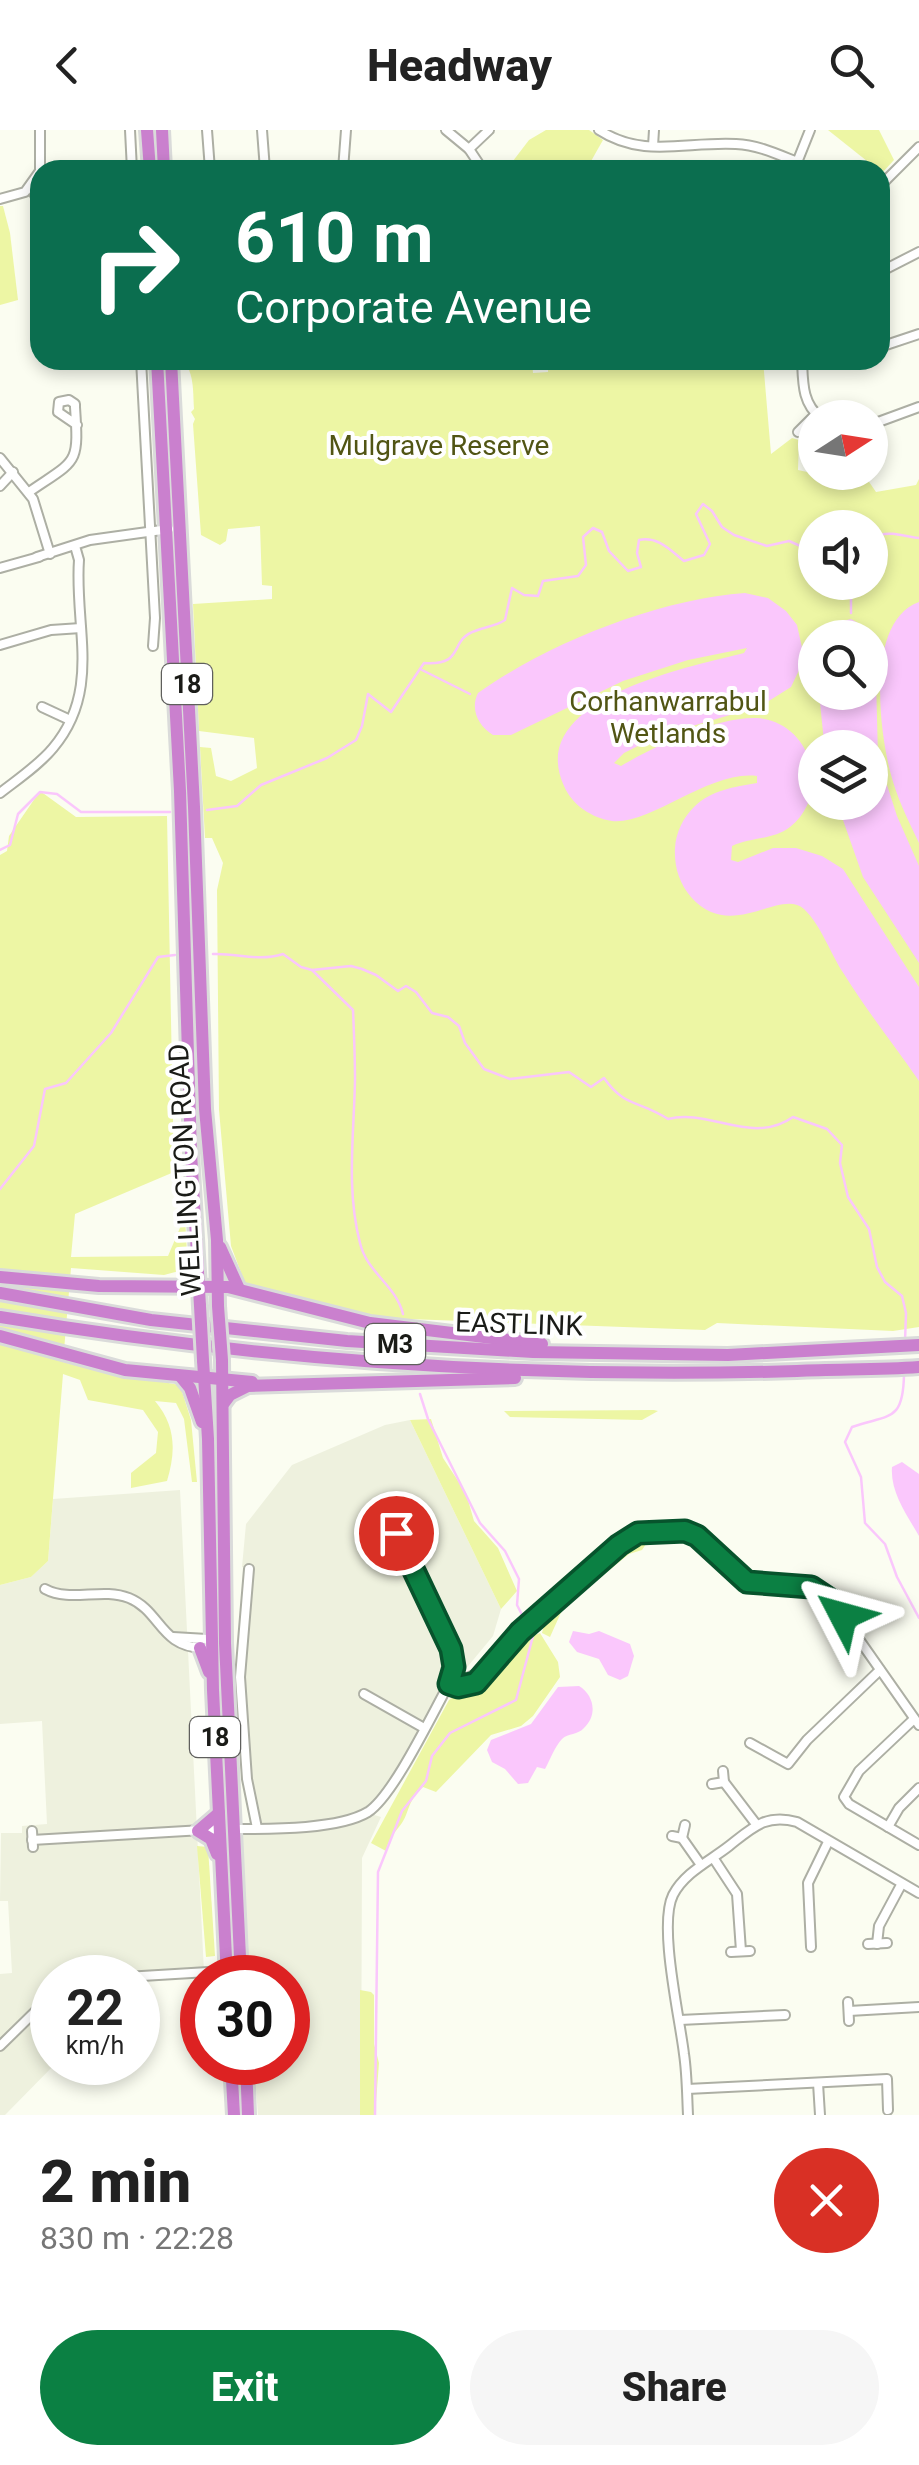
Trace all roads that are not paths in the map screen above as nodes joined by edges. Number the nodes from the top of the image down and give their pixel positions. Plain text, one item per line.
1 (40, 130) edge
2 (130, 130) edge
3 (148, 130) edge
4 (162, 130) edge
5 (207, 130) edge
6 (262, 130) edge
7 (346, 130) edge
8 (446, 130) edge
9 (489, 130) edge
10 (599, 130) edge
11 (654, 130) edge
12 (735, 130) edge
13 (810, 130) edge
14 (734, 144) junction
15 (653, 146) junction
16 (919, 147) edge
17 (469, 150) junction
18 (40, 160) edge
19 (132, 160) edge
20 (150, 160) edge
21 (164, 160) edge
22 (209, 160) edge
23 (264, 160) edge
24 (344, 160) edge
25 (476, 160) edge
26 (783, 160) edge
27 (798, 160) edge
28 (890, 176) edge
29 (30, 188) edge
30 (0, 200) edge
31 (919, 252) edge
32 (890, 267) edge
33 (919, 334) edge
34 (890, 344) edge
35 (142, 370) edge
36 (158, 370) edge
37 (170, 370) edge
38 (803, 370) edge
39 (808, 400) edge
40 (919, 407) edge
41 (888, 418) edge
42 (76, 425) dead end
43 (0, 458) edge
44 (14, 472) junction
45 (0, 486) edge
46 (29, 492) junction
47 (172, 528) junction
48 (150, 530) junction
49 (76, 549) junction
50 (51, 552) junction
51 (0, 568) edge
52 (81, 628) junction
53 (0, 645) edge
54 (154, 646) dead end
55 (42, 707) dead end
56 (70, 720) junction
57 (0, 793) edge
58 (195, 1035) junction
59 (216, 1240) junction
60 (197, 1255) junction
61 (0, 1278) edge
62 (160, 1288) junction
63 (239, 1288) junction
64 (0, 1293) edge
65 (209, 1296) junction
66 (0, 1317) edge
67 (0, 1336) edge
68 (919, 1345) edge
69 (583, 1352) junction
70 (919, 1367) edge
71 (213, 1370) junction
72 (547, 1373) junction
73 (181, 1377) junction
74 (266, 1385) junction
75 (224, 1403) junction
76 (208, 1439) junction
77 (396, 1533) dead end
78 (249, 1569) dead end
79 (44, 1589) dead end
80 (212, 1645) junction
81 (498, 1660) junction
82 (880, 1670) junction
83 (453, 1674) junction
84 (449, 1684) junction
85 (364, 1694) dead end
86 (916, 1722) edge
87 (424, 1728) junction
88 (750, 1742) dead end
89 (724, 1771) dead end
90 (724, 1782) junction
91 (712, 1784) dead end
92 (919, 1788) edge
93 (219, 1813) junction
94 (756, 1824) junction
95 (686, 1825) dead end
96 (257, 1828) junction
97 (888, 1828) junction
98 (226, 1829) junction
99 (198, 1831) junction
100 (32, 1840) dead end
101 (828, 1842) junction
102 (919, 1845) edge
103 (714, 1859) junction
104 (701, 1865) junction
105 (221, 1866) junction
106 (901, 1885) junction
107 (919, 1892) edge
108 (887, 1944) dead end
109 (811, 1947) dead end
110 (741, 1951) dead end
111 (232, 1955) edge
112 (233, 1955) edge
113 (919, 2007) edge
114 (849, 2011) dead end
115 (785, 2015) dead end
116 (30, 2017) edge
117 (680, 2020) junction
118 (0, 2046) edge
119 (818, 2083) junction
120 (232, 2085) edge
121 (247, 2085) edge
122 (687, 2090) junction
123 (888, 2110) dead end
124 (234, 2115) edge
125 (248, 2115) edge
126 (688, 2115) edge
127 (820, 2115) edge

1 - 18 street
2 - 19 street
3 - 20 highway
4 - 21 highway
5 - 22 street
6 - 23 street
7 - 24 street
8 - 17 street
9 - 17 street
10 - 15 street
11 - 15 street
12 - 14 street
13 - 27 street
14 - 15 street
14 - 26 street
16 - 28 street
17 - 25 street
29 - 30 street
31 - 32 street
33 - 34 street
35 - 48 street
36 - 47 highway, WELLINGTON ROAD / 18
37 - 47 highway, WELLINGTON ROAD / 18
38 - 39 street
40 - 41 street
42 - 46 street
43 - 44 street
44 - 45 street
44 - 46 street
46 - 50 street
47 - 48 street
47 - 58 highway, WELLINGTON ROAD / 18
48 - 49 street
48 - 54 street
49 - 50 street
49 - 52 street
50 - 51 street
52 - 53 street
52 - 56 street
55 - 56 street
56 - 57 street
58 - 59 highway, WELLINGTON ROAD / 18
58 - 60 highway, WELLINGTON ROAD / 18
59 - 63 highway
59 - 65 highway, WELLINGTON ROAD / 18
60 - 62 highway
60 - 65 highway, WELLINGTON ROAD / 18
61 - 62 highway
62 - 65 highway
63 - 65 highway
63 - 69 highway
64 - 69 highway, EASTLINK / M3
65 - 71 highway, WELLINGTON ROAD / 18, bridge
66 - 72 highway, EASTLINK / M3
67 - 73 highway
68 - 69 highway, EASTLINK / M3
70 - 72 highway, EASTLINK / M3
71 - 73 highway
71 - 74 highway
71 - 75 highway, WELLINGTON ROAD / 18
71 - 76 highway, WELLINGTON ROAD / 18
72 - 74 highway
73 - 76 highway
74 - 75 highway
75 - 80 highway, WELLINGTON ROAD / 18
76 - 80 highway, WELLINGTON ROAD / 18
77 - 83 street
78 - 96 street
79 - 80 street
80 - 93 highway, WELLINGTON ROAD / 18
80 - 98 highway, WELLINGTON ROAD / 18
81 - 82 street
81 - 83 street
81 - 84 street
82 - 86 street
82 - 88 street
83 - 84 street
84 - 87 street
85 - 87 street
86 - 97 street
87 - 96 street
89 - 90 street
90 - 91 street
90 - 94 street
92 - 97 street
93 - 98 highway, WELLINGTON ROAD / 18
93 - 99 highway
94 - 101 street
94 - 103 street
95 - 104 street
96 - 98 street
97 - 102 street
98 - 99 street
98 - 105 highway, WELLINGTON ROAD / 18
98 - 112 highway, WELLINGTON ROAD / 18
99 - 100 street
99 - 105 highway
101 - 106 street
101 - 109 street
103 - 104 street
103 - 110 street
104 - 117 street
105 - 111 highway, WELLINGTON ROAD / 18
106 - 107 street
106 - 108 street
113 - 114 street
115 - 117 street
116 - 118 street
117 - 122 street
119 - 122 street
119 - 123 street
119 - 127 street
120 - 124 highway
121 - 125 highway
122 - 126 street

